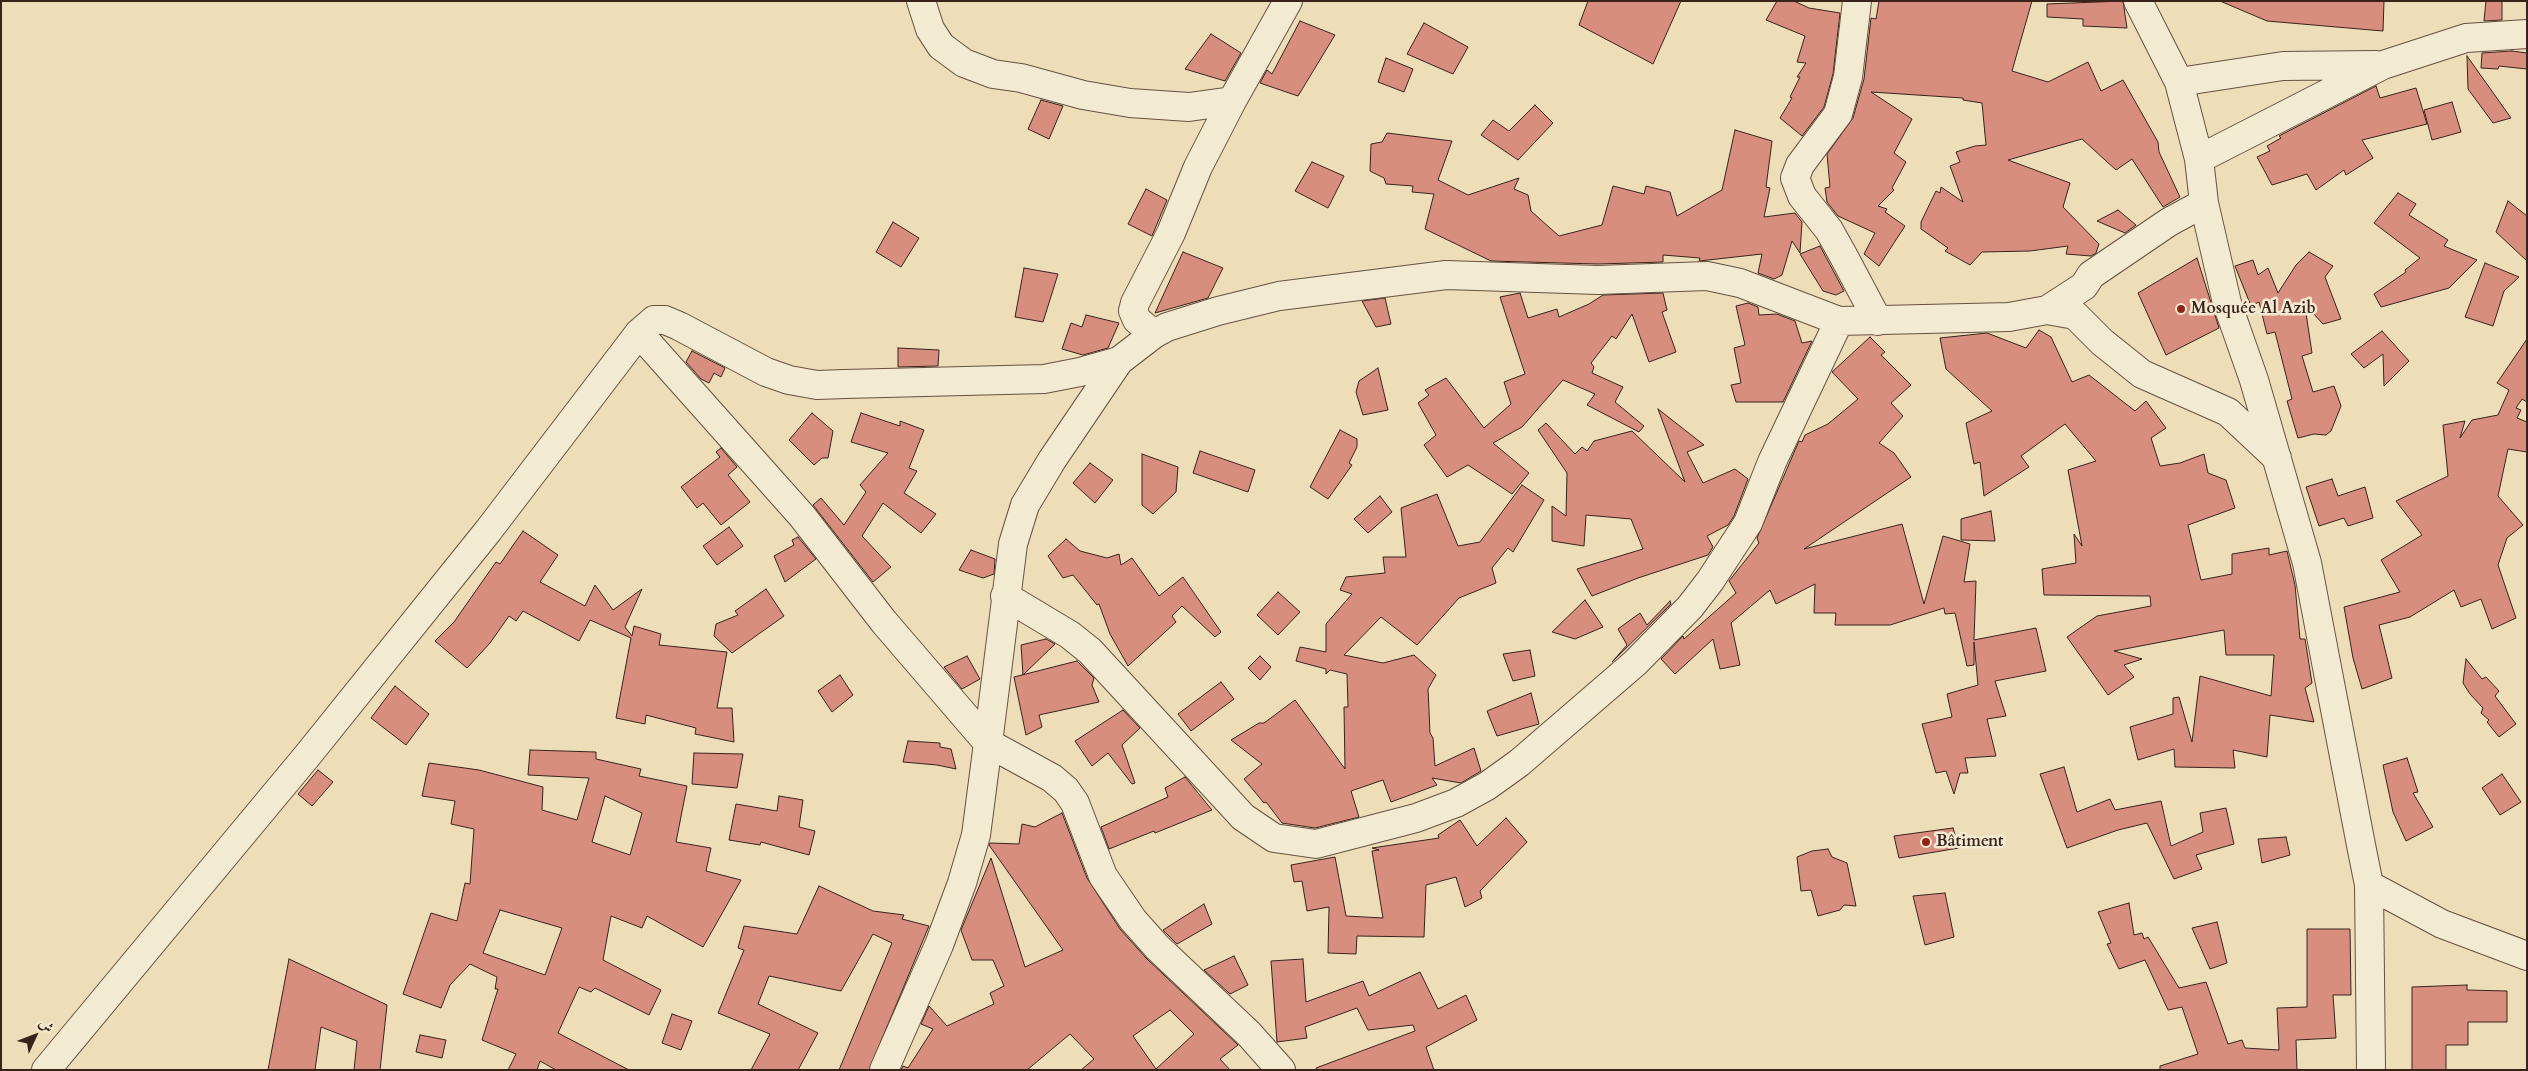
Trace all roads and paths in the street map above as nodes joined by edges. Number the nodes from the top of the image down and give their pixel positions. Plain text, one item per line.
1 (921, 1) edge
2 (1288, 1) edge
3 (1857, 1) edge
4 (2138, 1) edge
5 (2527, 34) edge
6 (2383, 64) junction
7 (2179, 82) junction
8 (1232, 101) junction
9 (2199, 159) junction
10 (2204, 202) junction
11 (2047, 310) junction
12 (1839, 321) junction
13 (1878, 321) junction
14 (639, 333) junction
15 (1154, 334) junction
16 (1119, 361) junction
17 (2277, 458) junction
18 (1005, 596) junction
19 (988, 743) junction
20 (2368, 885) junction
21 (2527, 956) edge
22 (46, 1070) edge
23 (884, 1070) edge
24 (1281, 1070) edge
25 (2372, 1070) edge

1 - 8 street
2 - 8 street
3 - 13 street
4 - 7 street
5 - 6 street
6 - 7 street
6 - 9 street
7 - 9 street
8 - 15 street
9 - 10 street
10 - 11 street
10 - 17 street
11 - 13 street
11 - 17 street
12 - 13 street
12 - 15 street
12 - 18 street
14 - 16 street
14 - 19 street
14 - 22 street
15 - 16 street
16 - 18 street
17 - 20 street
18 - 19 street
19 - 23 street
19 - 24 street
20 - 21 street
20 - 25 street

